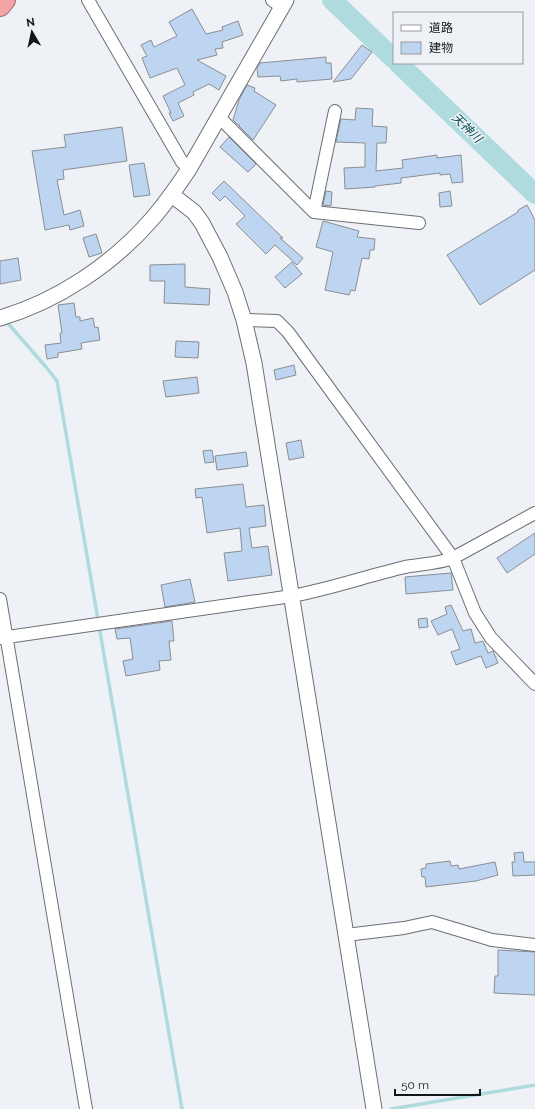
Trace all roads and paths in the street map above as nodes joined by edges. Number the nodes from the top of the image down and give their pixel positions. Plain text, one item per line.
1 (5, 0) edge
2 (88, 0) edge
3 (280, 2) edge
4 (0, 6) edge
5 (334, 111) dead end
6 (219, 117) junction
7 (189, 169) junction
8 (172, 195) junction
9 (314, 212) junction
10 (419, 223) dead end
11 (0, 318) edge
12 (244, 320) junction
13 (535, 513) edge
14 (453, 558) junction
15 (292, 596) junction
16 (0, 599) edge
17 (3, 637) edge
18 (535, 684) edge
19 (346, 935) junction
20 (535, 945) edge
21 (86, 1109) edge
22 (374, 1109) edge

1 - 4 highway
2 - 7 street
3 - 6 street
5 - 9 street
6 - 7 street
6 - 9 street
7 - 8 street
8 - 11 street
8 - 12 street
9 - 10 street
12 - 14 street
12 - 15 street
13 - 14 street
14 - 15 street
14 - 18 street
15 - 17 street
15 - 19 street
16 - 17 street
17 - 21 street
19 - 20 street
19 - 22 street

